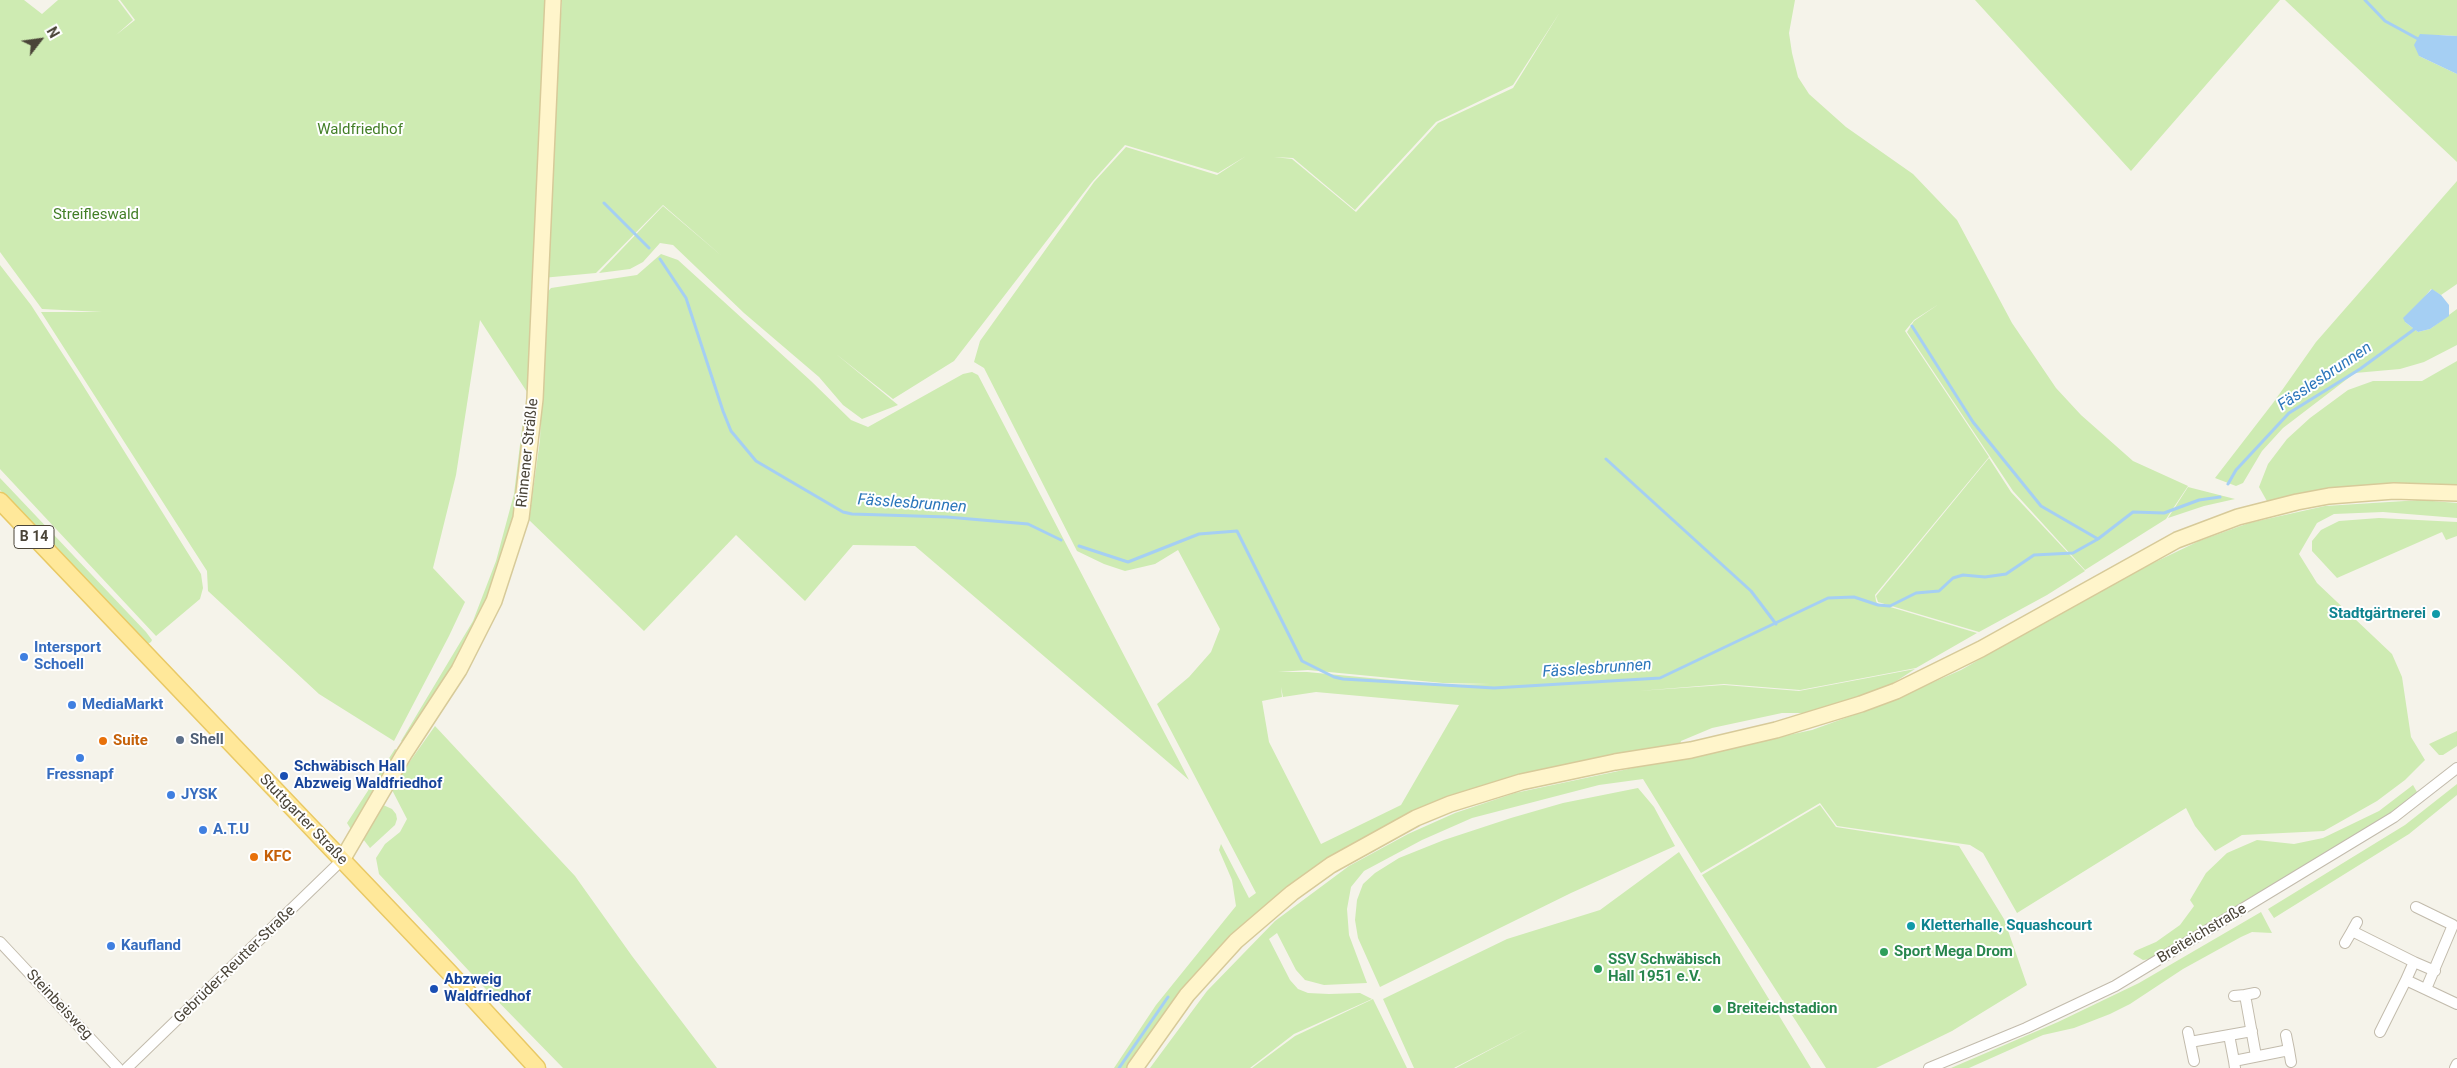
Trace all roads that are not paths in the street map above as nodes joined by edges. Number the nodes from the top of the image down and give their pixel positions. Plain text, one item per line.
1 (553, 0) edge
2 (2457, 493) edge
3 (0, 501) edge
4 (2457, 768) edge
5 (342, 860) junction
6 (2416, 907) dead end
7 (2455, 925) edge
8 (0, 942) edge
9 (2345, 944) dead end
10 (2414, 962) junction
11 (2435, 971) junction
12 (2406, 980) junction
13 (2426, 989) junction
14 (2245, 995) dead end
15 (2457, 1004) edge
16 (2252, 1031) junction
17 (2380, 1032) dead end
18 (2229, 1035) junction
19 (2286, 1035) dead end
20 (2289, 1050) junction
21 (2256, 1056) junction
22 (2194, 1061) dead end
23 (2291, 1062) dead end
24 (2234, 1064) edge
25 (2457, 1064) edge
26 (118, 1068) edge
27 (127, 1068) edge
28 (537, 1068) edge
29 (1135, 1068) edge
30 (1929, 1068) edge
31 (2454, 1068) edge

1 - 5 main road, Rinnener Sträßle
2 - 29 main road
3 - 5 main road, Stuttgarter Straße / B 14
4 - 30 street, Breiteichstraße
5 - 27 street, Gebrüder-Reutter-Straße
5 - 28 main road, Stuttgarter Straße / B 14
6 - 7 street
7 - 11 street
8 - 26 street, Steinbeisweg
9 - 10 street
10 - 11 street
10 - 12 street
11 - 13 street
12 - 13 street
12 - 17 street
13 - 15 street
14 - 16 street
16 - 18 street
16 - 21 street
18 - 22 street
18 - 24 street
19 - 20 street
20 - 21 street
20 - 23 street
21 - 24 street
25 - 31 street

